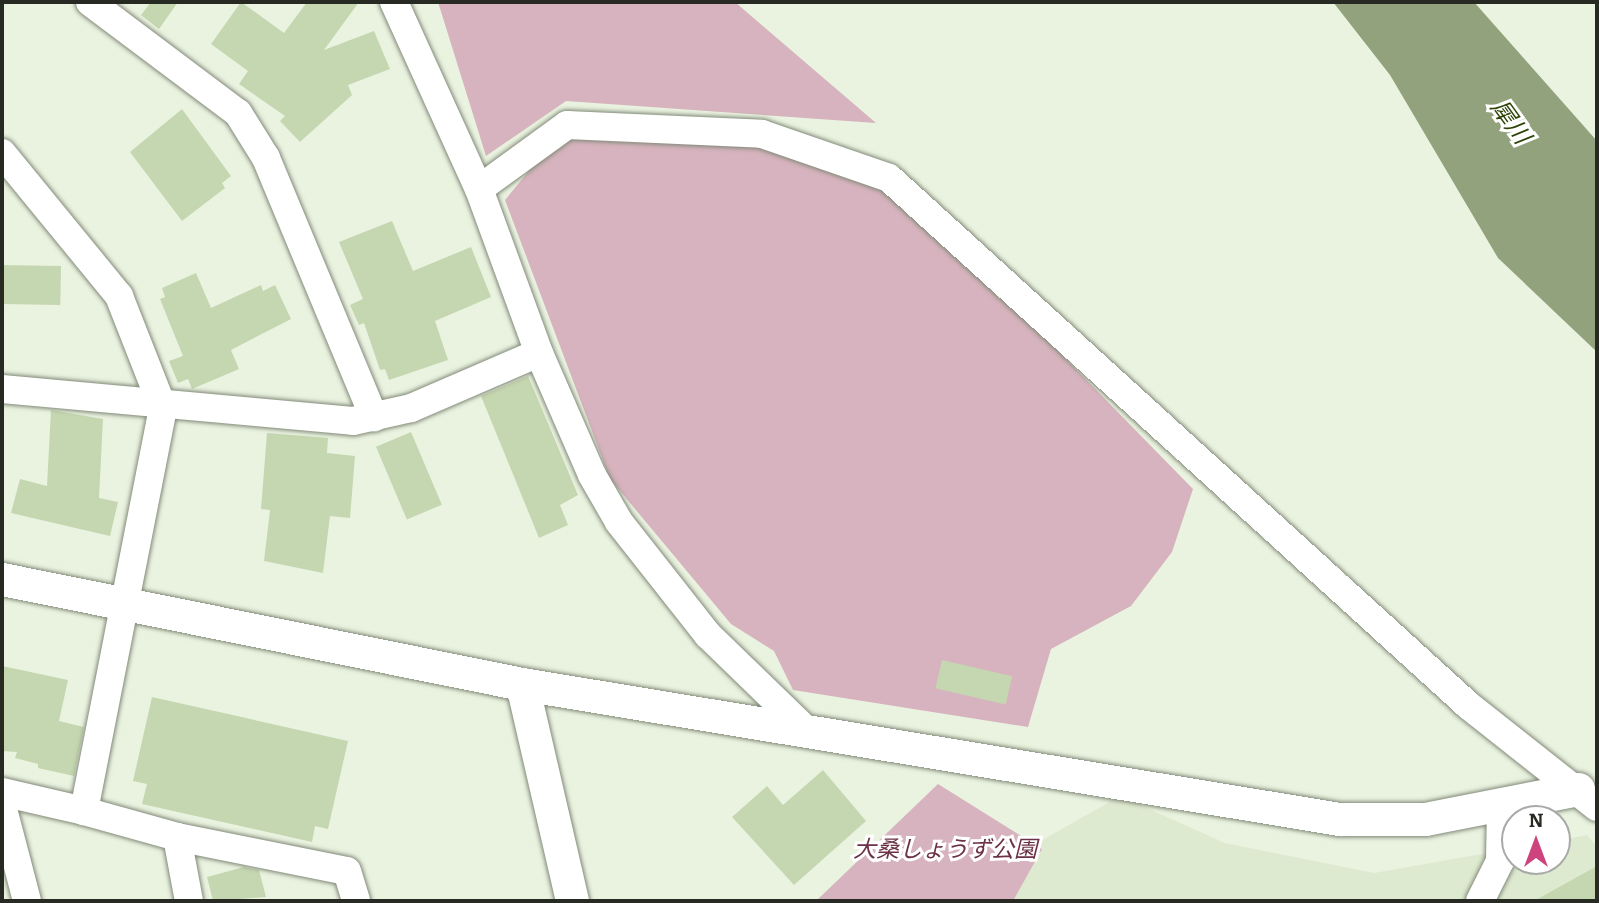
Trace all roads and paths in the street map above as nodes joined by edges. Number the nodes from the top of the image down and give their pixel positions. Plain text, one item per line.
1 (90, 2) edge
2 (394, 2) edge
3 (2, 153) edge
4 (479, 189) junction
5 (539, 353) junction
6 (2, 389) edge
7 (163, 408) junction
8 (374, 417) junction
9 (2, 579) edge
10 (127, 606) junction
11 (522, 684) junction
12 (809, 733) junction
13 (2, 792) edge
14 (1591, 793) edge
15 (2, 805) edge
16 (1519, 805) edge
17 (1501, 808) joint
18 (84, 811) junction
19 (177, 837) junction
20 (27, 901) edge
21 (189, 901) edge
22 (356, 901) edge
23 (572, 901) edge
24 (1480, 901) edge

1 - 8 street
2 - 4 street
3 - 7 street
4 - 5 street
4 - 14 street
5 - 8 street
5 - 12 street
6 - 7 street
7 - 8 street
7 - 10 street
9 - 10 street
10 - 11 street
10 - 18 street
11 - 12 street
11 - 23 street
12 - 17 street
13 - 18 street
14 - 16 street
15 - 20 street
17 - 24 street
18 - 19 street
19 - 21 street
19 - 22 street

